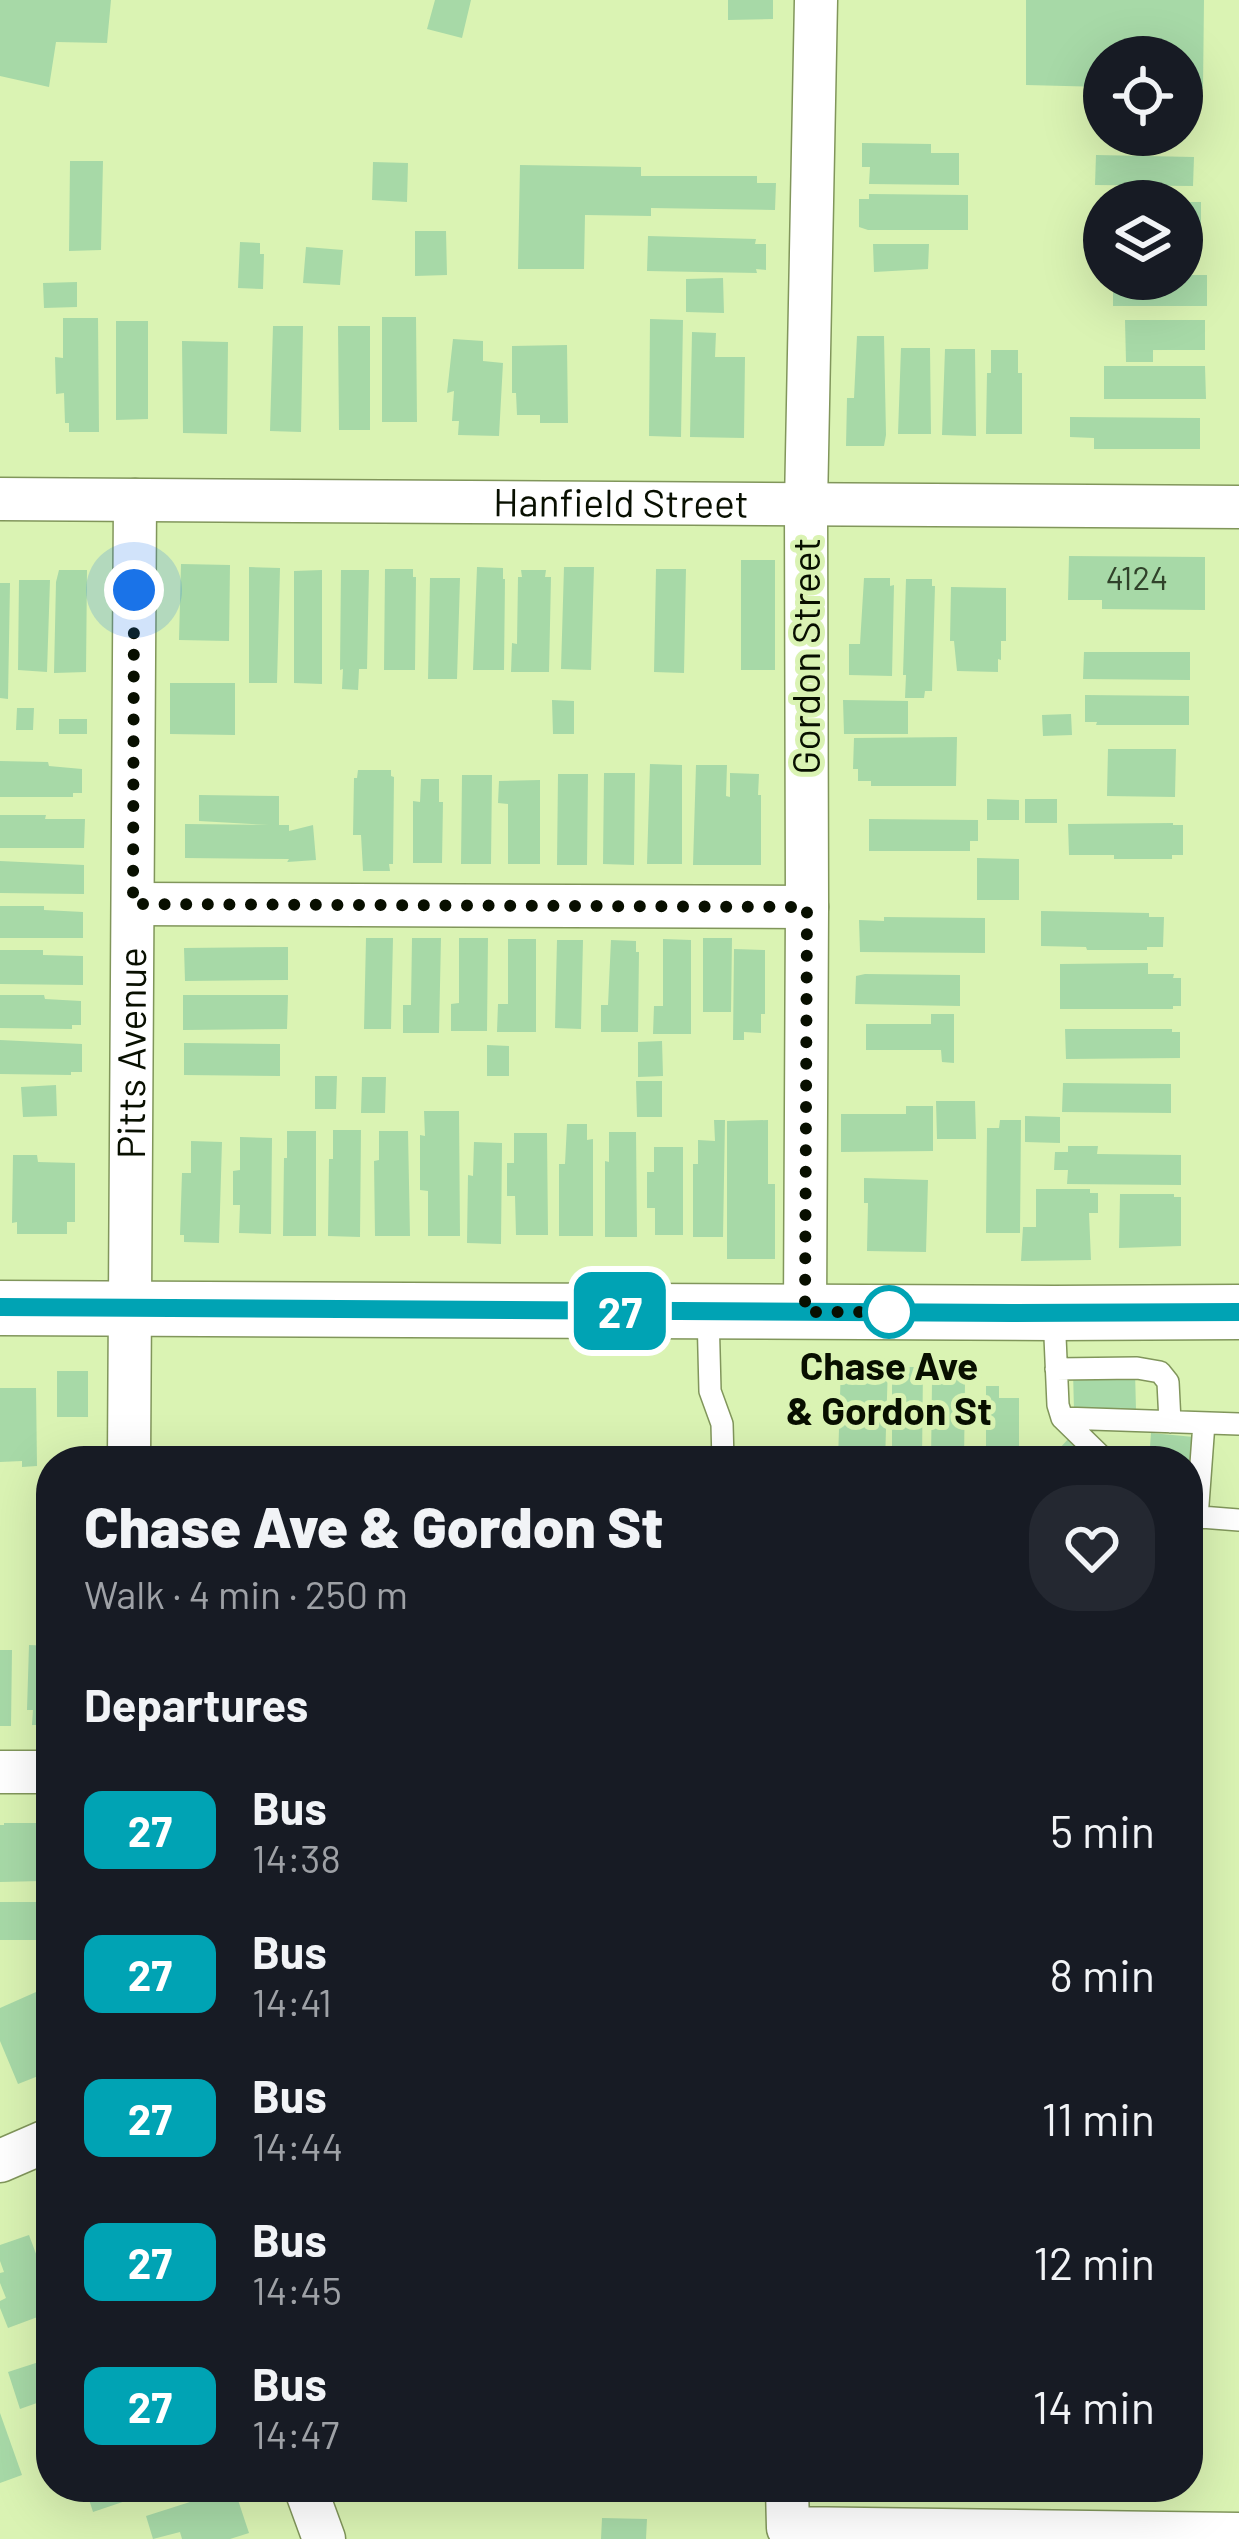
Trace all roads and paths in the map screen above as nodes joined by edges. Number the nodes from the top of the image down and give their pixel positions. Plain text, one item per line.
1 (816, 0) edge
2 (0, 500) edge
3 (135, 500) junction
4 (806, 505) junction
5 (1239, 507) edge
6 (133, 904) junction
7 (807, 907) junction
8 (0, 1308) edge
9 (129, 1308) junction
10 (708, 1311) junction
11 (805, 1312) junction
12 (1239, 1312) edge
13 (1054, 1313) junction
14 (1056, 1369) junction
15 (1062, 1418) junction
16 (1170, 1422) junction
17 (1204, 1423) junction
18 (1239, 1424) edge
19 (129, 1446) edge
20 (723, 1446) edge
21 (1091, 1446) edge
22 (1201, 1446) edge
23 (1203, 1518) edge
24 (1239, 1520) edge
25 (0, 1772) edge
26 (36, 1772) edge
27 (36, 2145) edge
28 (0, 2161) edge
29 (310, 2502) edge
30 (788, 2507) edge
31 (1239, 2534) edge
32 (324, 2539) edge

1 - 4 street, Gordon Street
2 - 3 street, Hanfield Street
3 - 4 street, Hanfield Street
3 - 6 street, Pitts Avenue
4 - 5 street, Hanfield Street
4 - 7 street, Gordon Street
6 - 7 street
6 - 9 street, Pitts Avenue
7 - 11 street, Gordon Street
8 - 9 street
9 - 10 street
9 - 19 street, Pitts Avenue
10 - 11 street
10 - 20 lane
11 - 13 street
12 - 13 street
13 - 14 lane
14 - 15 lane
14 - 16 lane
15 - 16 lane
15 - 21 lane
16 - 17 lane
17 - 18 lane
17 - 22 lane
23 - 24 lane
25 - 26 street
27 - 28 street
29 - 32 street
30 - 31 street

